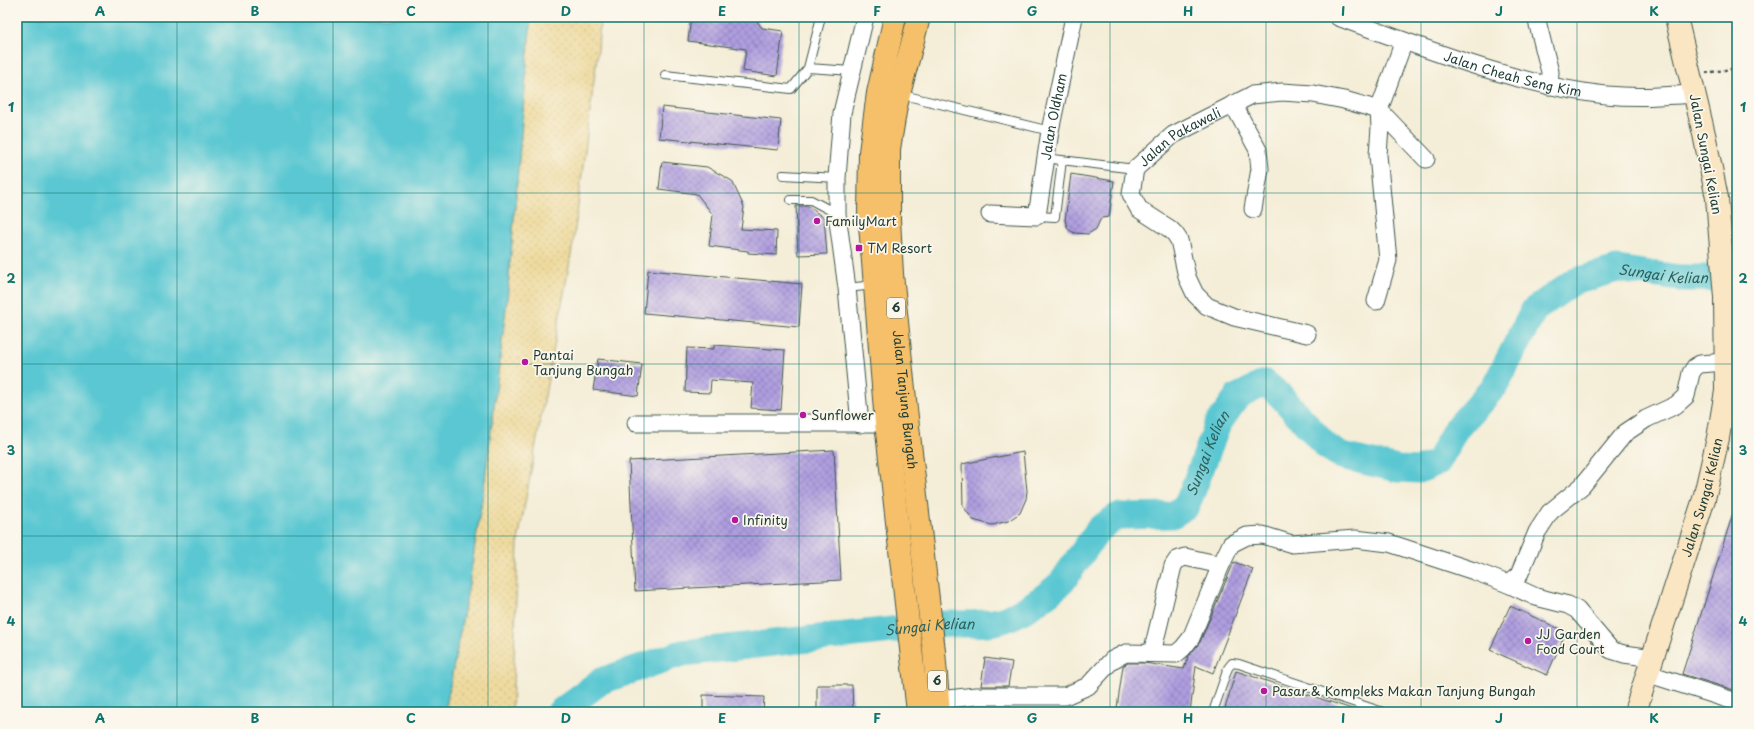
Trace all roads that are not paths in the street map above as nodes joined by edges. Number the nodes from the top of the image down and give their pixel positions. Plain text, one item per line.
1 (821, 17) edge
2 (865, 17) edge
3 (895, 17) edge
4 (919, 17) edge
5 (1074, 17) edge
6 (1338, 17) edge
7 (1536, 17) edge
8 (1676, 17) edge
9 (1368, 22) edge
10 (1404, 41) junction
11 (808, 68) junction
12 (852, 71) junction
13 (665, 75) dead end
14 (1692, 85) junction
15 (1549, 86) junction
16 (899, 94) junction
17 (1233, 104) junction
18 (1379, 110) junction
19 (1050, 132) junction
20 (1045, 158) junction
21 (1426, 159) dead end
22 (1062, 160) junction
23 (1135, 170) junction
24 (783, 175) dead end
25 (836, 178) junction
26 (791, 200) dead end
27 (1253, 209) dead end
28 (837, 214) junction
29 (990, 214) dead end
30 (1037, 216) junction
31 (874, 284) junction
32 (847, 288) junction
33 (1376, 301) dead end
34 (1307, 334) dead end
35 (1725, 362) junction
36 (636, 423) dead end
37 (860, 424) junction
38 (886, 424) junction
39 (1221, 565) junction
40 (1508, 584) junction
41 (917, 603) junction
42 (923, 652) junction
43 (1152, 653) junction
44 (1651, 666) junction
45 (1737, 702) edge
46 (939, 706) edge
47 (918, 712) edge
48 (1213, 712) edge
49 (1383, 712) edge
50 (1635, 712) edge

1 - 11 lane
2 - 12 street
3 - 31 main road, Jalan Tanjung Bungah / 6
4 - 16 main road, Jalan Tanjung Bungah / 6
5 - 19 street, Jalan Oldham
6 - 9 street, Jalan Cheah Seng Kim
7 - 15 street
8 - 14 street, Jalan Sungai Kelian
9 - 10 street, Jalan Cheah Seng Kim
10 - 15 street, Jalan Cheah Seng Kim
10 - 18 street
11 - 12 lane
11 - 13 lane
12 - 25 street
14 - 15 street, Jalan Cheah Seng Kim
14 - 35 street, Jalan Sungai Kelian
16 - 19 lane
16 - 41 main road, Jalan Tanjung Bungah / 6
17 - 18 street, Jalan Pakawali
17 - 23 street, Jalan Pakawali
17 - 27 street, Jalan Pakawali
18 - 21 street
18 - 33 street
19 - 20 street, Jalan Oldham
20 - 22 lane
20 - 30 street, Jalan Oldham
22 - 23 lane
22 - 30 lane
23 - 34 street, Jalan Pakawali
24 - 25 lane
25 - 28 street
26 - 28 lane
28 - 32 street
29 - 30 street
31 - 32 lane
31 - 38 main road, Jalan Tanjung Bungah / 6
32 - 37 street
35 - 40 street
35 - 44 street, Jalan Sungai Kelian
36 - 37 street
37 - 38 street
38 - 41 main road, Jalan Tanjung Bungah / 6
39 - 40 street
39 - 43 street
39 - 43 street
40 - 44 street
41 - 42 main road, Jalan Tanjung Bungah / 6
42 - 46 main road, Jalan Tanjung Bungah / 6
42 - 47 main road, Jalan Tanjung Bungah / 6
43 - 46 street
44 - 45 street
44 - 50 street, Jalan Sungai Kelian
48 - 49 lane

